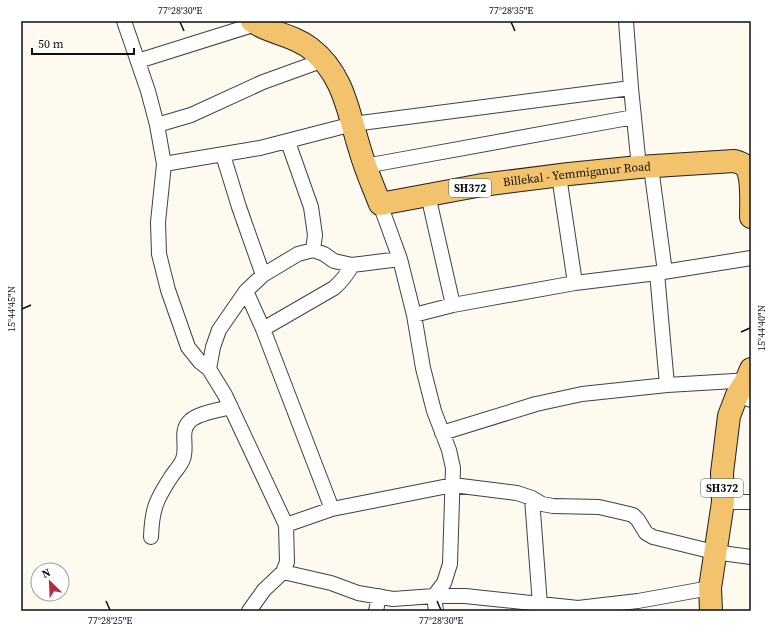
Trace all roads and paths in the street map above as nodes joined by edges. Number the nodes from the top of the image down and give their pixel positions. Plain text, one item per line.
1 (124, 21) edge
2 (626, 21) edge
3 (254, 22) edge
4 (324, 60) junction
5 (138, 61) junction
6 (631, 88) junction
7 (634, 117) junction
8 (353, 124) junction
9 (157, 125) junction
10 (288, 142) junction
11 (223, 155) junction
12 (164, 164) junction
13 (365, 166) junction
14 (645, 167) junction
15 (559, 176) junction
16 (751, 183) edge
17 (428, 195) junction
18 (380, 204) junction
19 (751, 217) edge
20 (313, 250) junction
21 (751, 258) edge
22 (400, 259) junction
23 (352, 265) junction
24 (661, 272) junction
25 (263, 275) junction
26 (575, 282) junction
27 (246, 292) junction
28 (453, 305) junction
29 (414, 315) junction
30 (263, 328) junction
31 (209, 370) junction
32 (667, 385) junction
33 (747, 385) edge
34 (231, 407) junction
35 (442, 433) junction
36 (453, 485) junction
37 (532, 498) junction
38 (723, 502) junction
39 (751, 502) edge
40 (332, 509) junction
41 (286, 525) junction
42 (151, 537) dead end
43 (714, 552) junction
44 (751, 557) edge
45 (283, 572) junction
46 (710, 588) junction
47 (379, 596) junction
48 (434, 596) junction
49 (540, 605) junction
50 (249, 611) edge
51 (376, 611) edge
52 (436, 611) edge
53 (711, 611) edge

1 - 5 street
2 - 6 street
3 - 4 main road
3 - 5 street
4 - 8 main road
4 - 9 street
5 - 9 street
6 - 7 street
6 - 8 street
7 - 13 street
7 - 14 street
8 - 10 street
8 - 13 main road
9 - 12 street
10 - 11 street
10 - 20 street
11 - 12 street
11 - 25 street
12 - 31 street
13 - 18 main road
14 - 15 main road, Billekal - Yemmiganur Road / SH372
14 - 16 main road, Billekal - Yemmiganur Road / SH372
14 - 24 street
15 - 17 main road, Billekal - Yemmiganur Road / SH372
15 - 26 street
16 - 19 main road, Billekal - Yemmiganur Road / SH372
17 - 18 main road, Billekal - Yemmiganur Road / SH372
17 - 28 street
18 - 22 street
20 - 23 street
20 - 25 street
21 - 24 street
22 - 23 street
22 - 29 street
23 - 30 street
24 - 26 street
24 - 32 street
25 - 27 street
26 - 28 street
27 - 30 street
27 - 31 street
28 - 29 street
29 - 35 street
30 - 40 street
31 - 34 street
32 - 33 street
32 - 35 street
33 - 38 main road, SH372
34 - 41 street
34 - 42 street
35 - 36 street
36 - 37 street
36 - 40 street
36 - 48 street
37 - 43 street
37 - 49 street
38 - 39 street
38 - 43 main road, SH372
40 - 41 street
41 - 45 street
43 - 44 street
43 - 46 main road, SH372
45 - 47 street
45 - 50 street
46 - 49 street
46 - 53 main road, SH372
47 - 48 street
47 - 51 street
48 - 49 street
48 - 52 street

